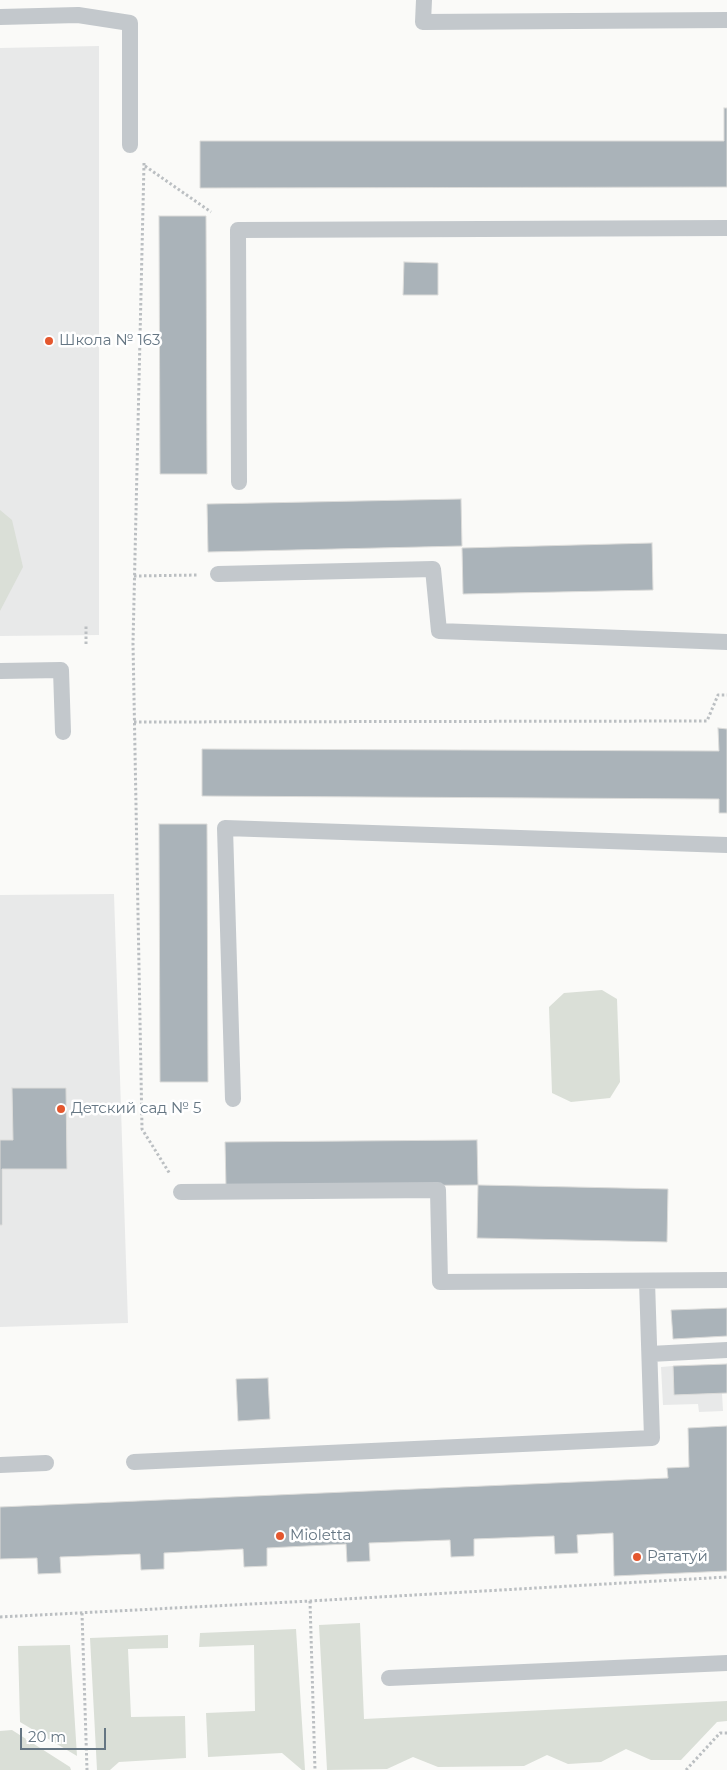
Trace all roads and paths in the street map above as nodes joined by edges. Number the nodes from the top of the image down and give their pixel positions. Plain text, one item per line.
1 (424, 0) edge
2 (0, 18) edge
3 (727, 20) edge
4 (130, 145) dead end
5 (144, 156) dead end
6 (144, 166) junction
7 (211, 212) dead end
8 (727, 228) edge
9 (238, 482) dead end
10 (218, 574) joint
11 (134, 576) junction
12 (86, 624) dead end
13 (727, 642) edge
14 (86, 644) dead end
15 (0, 671) edge
16 (727, 695) edge
17 (134, 722) junction
18 (63, 732) dead end
19 (727, 845) edge
20 (234, 1099) dead end
21 (181, 1192) joint
22 (727, 1280) edge
23 (647, 1281) junction
24 (727, 1350) edge
25 (650, 1354) junction
26 (134, 1462) dead end
27 (46, 1463) dead end
28 (0, 1464) edge
29 (727, 1577) edge
30 (310, 1601) junction
31 (82, 1613) junction
32 (0, 1617) edge
33 (727, 1663) edge
34 (389, 1678) dead end
35 (727, 1733) edge
36 (87, 1770) edge
37 (315, 1770) edge
38 (686, 1770) edge

1 - 3 lane
2 - 4 lane
5 - 6 path
6 - 7 path
6 - 11 path
8 - 9 lane
10 - 11 path
10 - 13 lane
11 - 17 path
12 - 14 path
15 - 18 lane
16 - 17 path
17 - 21 path
19 - 20 lane
21 - 23 lane
22 - 23 lane
23 - 25 lane
24 - 25 lane
25 - 26 lane
27 - 28 lane
29 - 30 path
30 - 31 path
30 - 37 path
31 - 32 path
31 - 36 path
33 - 34 lane
35 - 38 path

